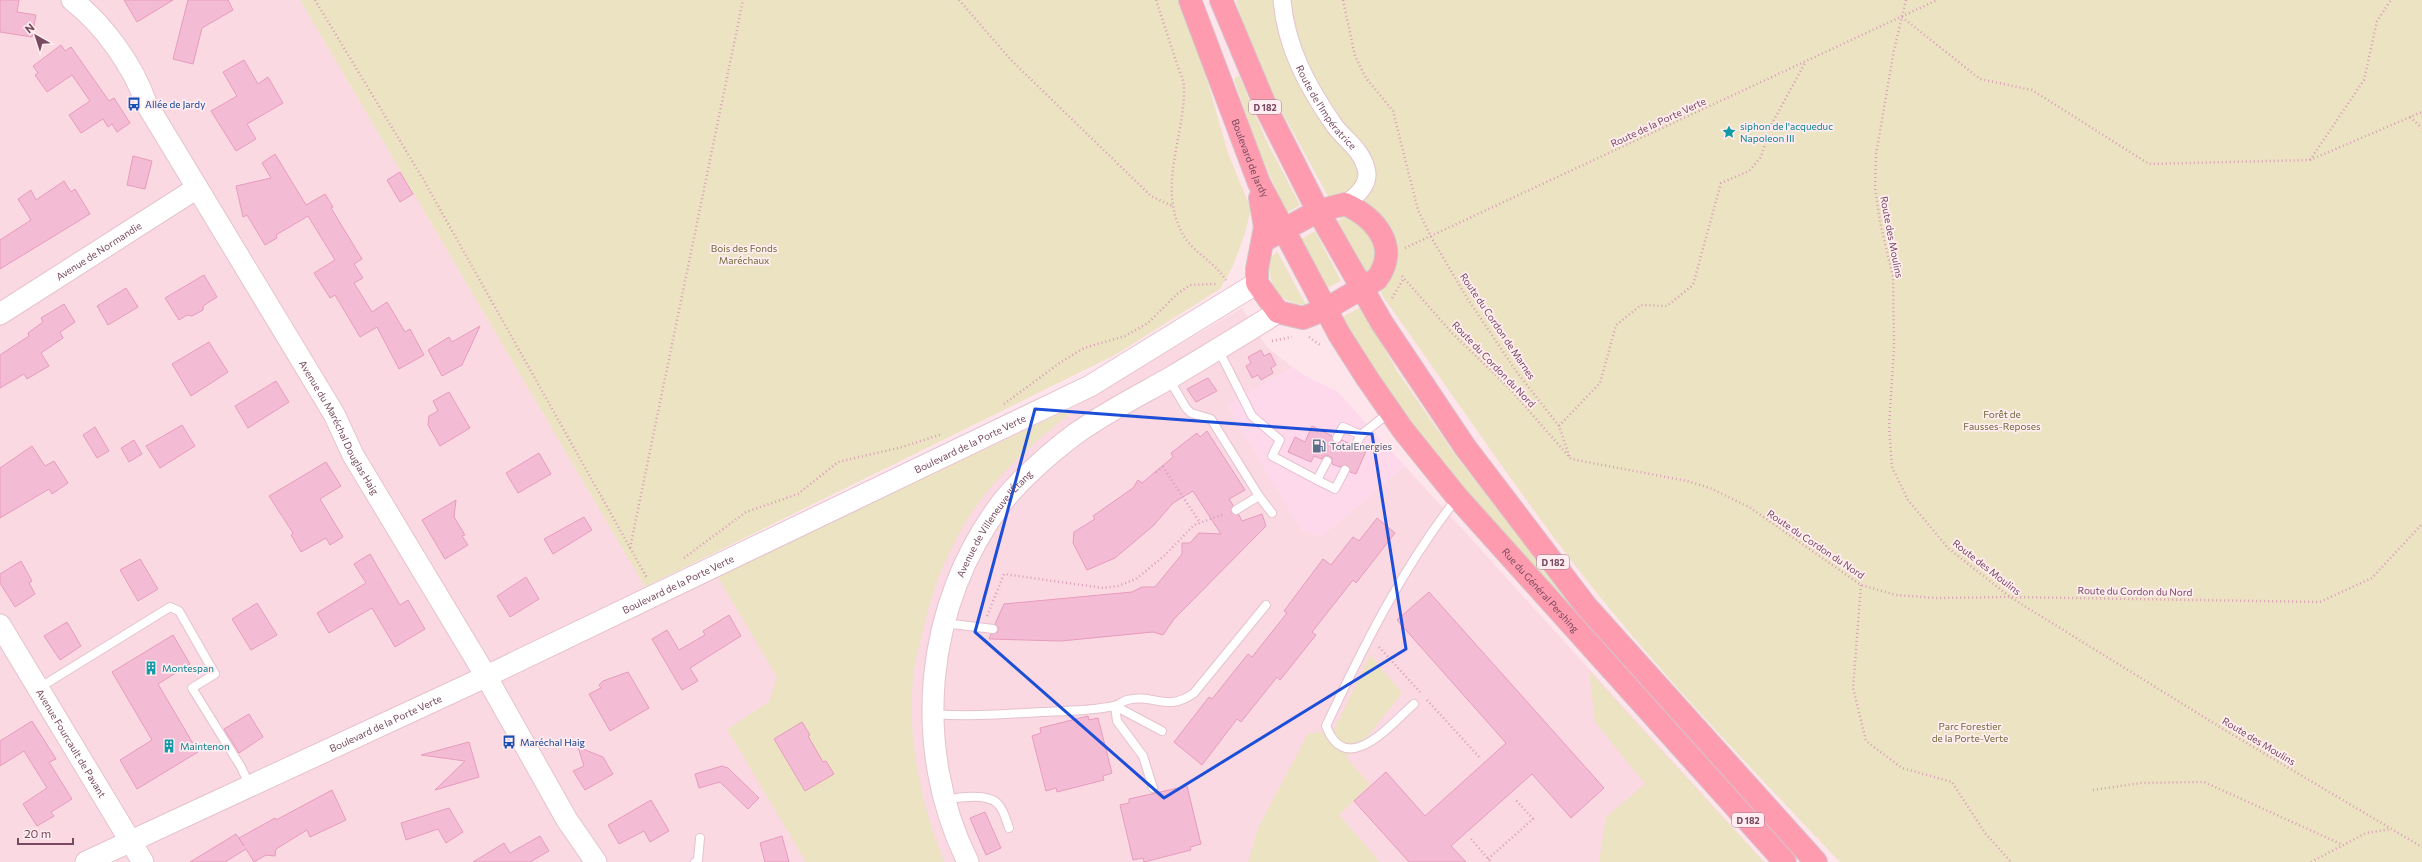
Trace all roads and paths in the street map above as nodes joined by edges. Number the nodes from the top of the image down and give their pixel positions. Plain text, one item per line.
1 (72, 0) edge
2 (315, 0) edge
3 (743, 0) edge
4 (959, 0) edge
5 (1156, 0) edge
6 (1190, 0) edge
7 (1221, 0) edge
8 (1282, 0) edge
9 (1343, 0) edge
10 (1906, 0) edge
11 (1937, 0) edge
12 (2391, 0) edge
13 (1902, 17) junction
14 (1805, 62) junction
15 (2422, 112) edge
16 (2410, 117) junction
17 (2422, 128) edge
18 (2310, 160) junction
19 (1259, 183) junction
20 (197, 188) junction
21 (1344, 204) junction
22 (1172, 206) junction
23 (1318, 211) junction
24 (1283, 230) junction
25 (1431, 237) junction
26 (1263, 241) junction
27 (1385, 257) junction
28 (1257, 283) junction
29 (1223, 284) dead end
30 (1230, 285) dead end
31 (1362, 289) junction
32 (1392, 299) dead end
33 (1326, 309) junction
34 (1278, 312) junction
35 (0, 314) edge
36 (1218, 349) junction
37 (1169, 378) junction
38 (998, 407) dead end
39 (1390, 412) junction
40 (1559, 426) junction
41 (946, 432) dead end
42 (1361, 435) junction
43 (1337, 438) dead end
44 (1355, 446) dead end
45 (1571, 459) junction
46 (1326, 461) dead end
47 (1345, 470) dead end
48 (1156, 472) dead end
49 (1317, 480) junction
50 (1259, 496) junction
51 (1457, 497) junction
52 (1236, 510) joint
53 (1272, 512) dead end
54 (1199, 521) junction
55 (2422, 524) edge
56 (630, 548) junction
57 (682, 559) dead end
58 (1860, 585) junction
59 (656, 594) junction
60 (2010, 597) junction
61 (1266, 605) dead end
62 (944, 623) junction
63 (0, 625) edge
64 (979, 628) junction
65 (993, 629) dead end
66 (486, 676) junction
67 (39, 689) junction
68 (1414, 704) dead end
69 (1115, 706) junction
70 (932, 714) junction
71 (1162, 731) dead end
72 (250, 786) junction
73 (1153, 788) dead end
74 (2093, 790) dead end
75 (1515, 799) dead end
76 (945, 800) junction
77 (1009, 828) dead end
78 (2391, 829) junction
79 (700, 838) dead end
80 (1471, 838) dead end
81 (131, 841) junction
82 (2343, 845) junction
83 (2422, 847) edge
84 (1783, 851) edge
85 (1488, 859) junction
86 (86, 862) edge
87 (143, 862) edge
88 (596, 862) edge
89 (695, 862) edge
90 (968, 862) edge
91 (1491, 862) edge
92 (1816, 862) edge
93 (2011, 862) edge
94 (2311, 862) edge

1 - 20 street, Avenue du Maréchal Douglas Haig
2 - 56 path
3 - 56 path
4 - 22 path
5 - 22 path
6 - 19 main road, Boulevard de Jardy / D 182
7 - 23 main road, D 182
8 - 21 street, Route de l'Impératrice
9 - 25 path, Route du Cordon de Marnes
10 - 13 path, Route des Moulins
11 - 13 path, Route de la Porte Verte
12 - 18 path
13 - 14 path, Route de la Porte Verte
13 - 18 path
13 - 60 path, Route des Moulins
14 - 25 path, Route de la Porte Verte
14 - 40 path
15 - 16 path
16 - 17 path
16 - 18 path
19 - 24 main road, Boulevard de Jardy / D 182
19 - 26 main road
20 - 35 street, Avenue de Normandie
20 - 66 street, Avenue du Maréchal Douglas Haig
21 - 23 main road
21 - 27 main road
22 - 30 path
23 - 24 main road
23 - 31 main road, D 182
24 - 26 main road
24 - 33 main road, Boulevard de Jardy / D 182
25 - 27 path, Route de la Porte Verte
25 - 40 path, Route du Cordon de Marnes
26 - 28 main road
27 - 31 main road
28 - 34 main road
28 - 59 street, Boulevard de la Porte Verte
29 - 38 path
31 - 33 main road
31 - 84 main road, Rue du Général Pershing / D 182
32 - 45 path, Route du Cordon du Nord
33 - 34 main road
33 - 39 main road, Rue du Général Pershing / D 182
34 - 36 street, Avenue de Villeneuve l'Étang
36 - 37 street, Avenue de Villeneuve l'Étang
36 - 49 lane
37 - 50 lane
37 - 62 street, Avenue de Villeneuve l'Étang
39 - 42 lane
39 - 51 main road, Rue du Général Pershing / D 182
40 - 45 path, Route du Cordon de Marnes
41 - 57 path
42 - 43 lane
42 - 44 lane
45 - 58 path, Route du Cordon du Nord
46 - 49 lane
47 - 49 lane
48 - 54 path
50 - 52 lane
50 - 53 lane
51 - 68 lane
51 - 84 main road, Rue du Général Pershing / D 182
52 - 54 path
54 - 64 path
55 - 60 path, Route du Cordon du Nord
56 - 59 path
58 - 60 path, Route du Cordon du Nord
58 - 93 path
59 - 66 street, Boulevard de la Porte Verte
60 - 78 path, Route des Moulins
61 - 69 lane
62 - 64 lane
62 - 70 street, Avenue de Villeneuve l'Étang
63 - 67 street, Avenue Fourcault de Pavant
64 - 65 lane
66 - 72 street, Boulevard de la Porte Verte
66 - 88 street, Avenue du Maréchal Douglas Haig
67 - 72 lane
67 - 81 street, Avenue Fourcault de Pavant
69 - 70 lane
69 - 71 lane
69 - 73 lane
70 - 76 street, Avenue de Villeneuve l'Étang
72 - 81 street, Boulevard de la Porte Verte
74 - 82 path
75 - 85 path
76 - 77 lane
76 - 90 street, Avenue de Villeneuve l'Étang
78 - 82 path
78 - 83 path, Route des Moulins
79 - 89 lane
80 - 85 path
81 - 86 street, Boulevard de la Porte Verte
81 - 87 street, Avenue Fourcault de Pavant
82 - 94 path
84 - 92 main road, Rue du Général Pershing / D 182
85 - 91 path

